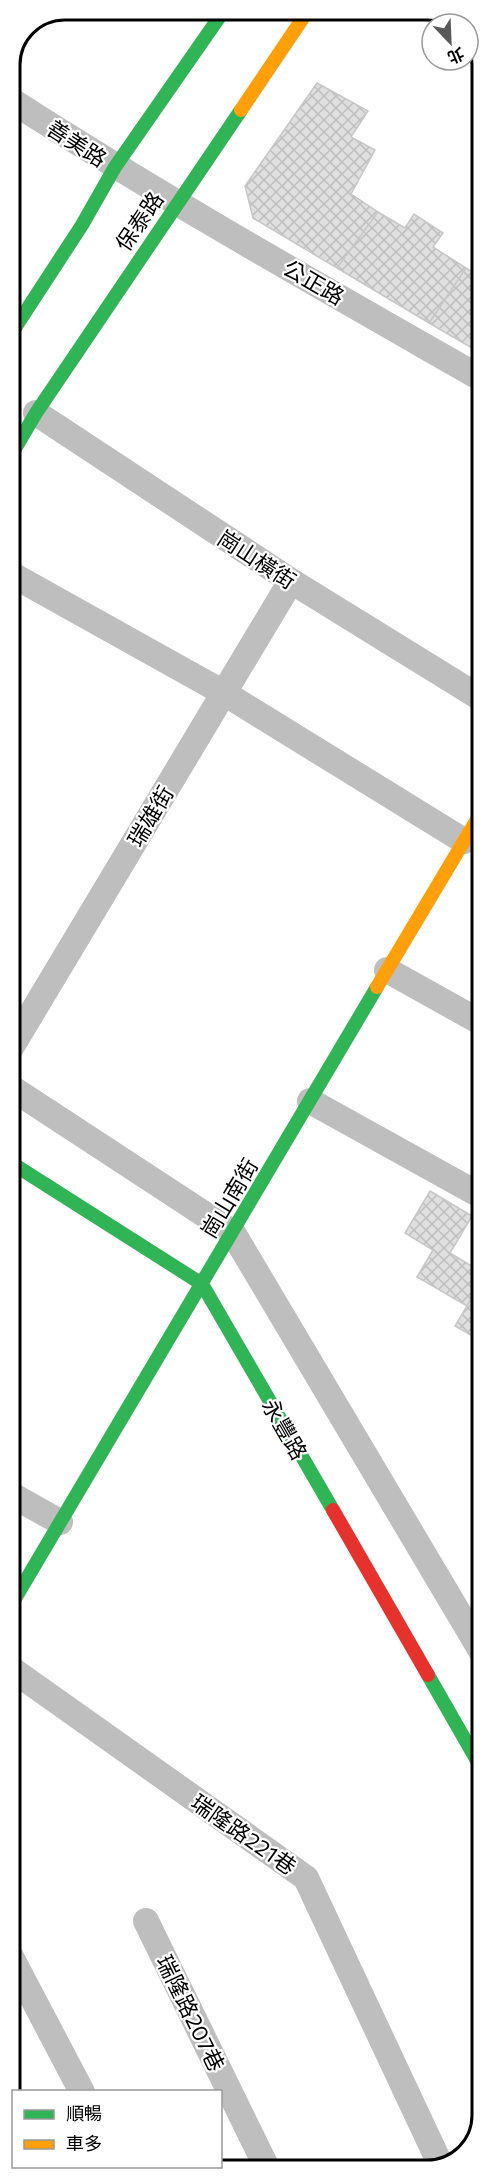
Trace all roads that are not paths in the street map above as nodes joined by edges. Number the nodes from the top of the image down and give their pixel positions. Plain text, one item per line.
1 (217, 20) edge
2 (301, 20) edge
3 (20, 106) edge
4 (115, 167) junction
5 (146, 185) joint
6 (176, 203) junction
7 (20, 320) edge
8 (472, 373) edge
9 (36, 413) junction
10 (20, 440) edge
11 (20, 579) edge
12 (291, 581) junction
13 (224, 693) junction
14 (472, 693) edge
15 (472, 828) edge
16 (464, 841) junction
17 (387, 970) junction
18 (472, 1017) edge
19 (20, 1033) edge
20 (20, 1094) edge
21 (310, 1101) junction
22 (20, 1168) edge
23 (472, 1191) edge
24 (233, 1233) junction
25 (202, 1284) junction
26 (20, 1500) edge
27 (60, 1522) junction
28 (20, 1590) edge
29 (472, 1635) edge
30 (20, 1675) edge
31 (472, 1752) edge
32 (146, 1921) dead end
33 (20, 1974) edge
34 (81, 2090) edge
35 (438, 2159) edge
36 (263, 2160) edge

1 - 4 street, 保泰路
2 - 6 street, 保泰路
3 - 4 street, 善美路
4 - 5 street, 善美路
4 - 7 street, 保泰路
5 - 6 street, 公正路
6 - 8 street, 公正路
6 - 9 street, 保泰路
9 - 10 street, 保泰路
9 - 12 street, 崗山橫街
11 - 13 street
12 - 13 street, 瑞雄街
12 - 14 street, 崗山橫街
13 - 16 street
13 - 19 street, 瑞雄街
15 - 16 street, 崗山南街
16 - 17 street, 崗山南街
17 - 18 street
17 - 21 street, 崗山南街
20 - 24 street
21 - 23 street
21 - 24 street, 崗山南街
22 - 25 street, 永豐路
24 - 25 street, 崗山南街
24 - 29 street
25 - 27 street, 崗山南街
25 - 31 street, 永豐路
26 - 27 street
27 - 28 street, 崗山南街
30 - 35 street, 瑞隆路221巷
32 - 36 street, 瑞隆路207巷
33 - 34 street

